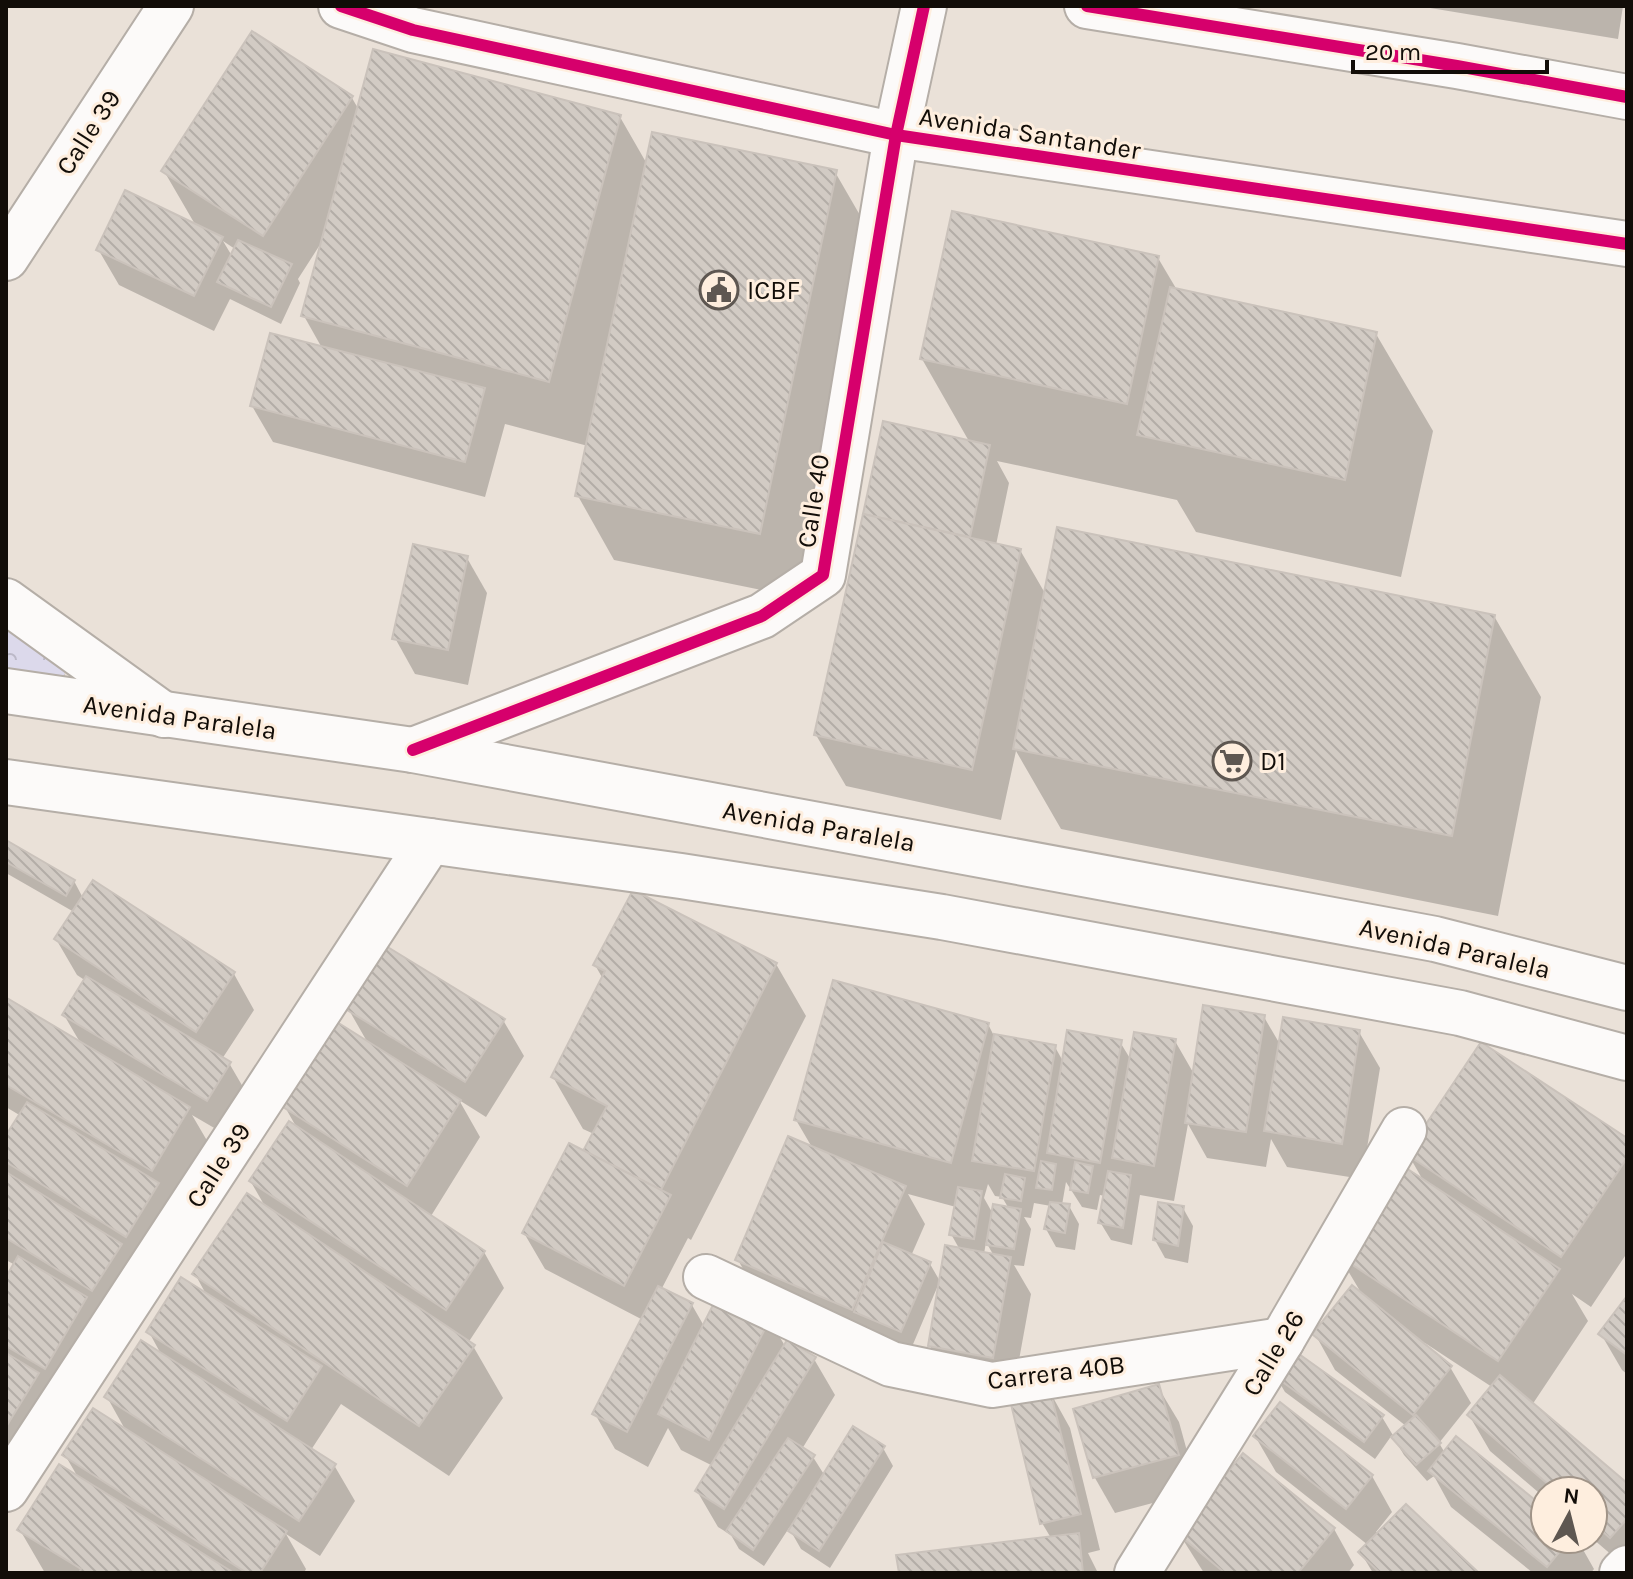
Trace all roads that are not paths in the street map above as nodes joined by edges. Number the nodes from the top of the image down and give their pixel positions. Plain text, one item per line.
1 (171, 6) edge
2 (341, 6) edge
3 (924, 6) edge
4 (1087, 6) edge
5 (1627, 97) edge
6 (896, 135) junction
7 (1627, 244) edge
8 (6, 258) edge
9 (6, 601) edge
10 (6, 691) edge
11 (164, 715) junction
12 (413, 750) junction
13 (6, 782) edge
14 (430, 841) junction
15 (1627, 988) edge
16 (1627, 1058) edge
17 (1404, 1130) dead end
18 (706, 1277) dead end
19 (1282, 1340) junction
20 (6, 1489) edge
21 (1627, 1568) edge
22 (1137, 1573) edge
23 (1622, 1573) edge

1 - 8 main road, Calle 39
2 - 6 main road, Avenida Santander
3 - 6 main road
4 - 5 main road
6 - 7 main road, Avenida Santander
6 - 12 main road, Calle 40
9 - 11 main road
10 - 11 main road, Avenida Paralela
11 - 12 main road, Avenida Paralela
12 - 15 main road, Avenida Paralela
13 - 14 main road
14 - 16 main road
14 - 20 main road, Calle 39
17 - 19 main road, Calle 26
18 - 19 main road, Carrera 40B
19 - 22 main road, Calle 26
21 - 23 main road

